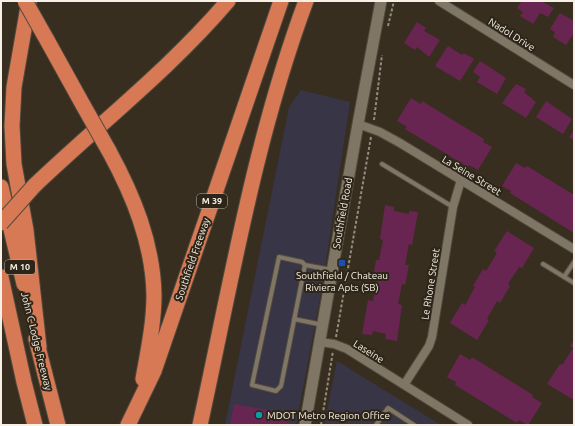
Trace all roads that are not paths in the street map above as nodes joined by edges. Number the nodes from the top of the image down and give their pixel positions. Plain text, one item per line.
1 (25, 1) edge
2 (29, 1) edge
3 (228, 1) edge
4 (282, 1) edge
5 (306, 1) edge
6 (381, 1) edge
7 (439, 1) edge
8 (574, 85) edge
9 (358, 124) junction
10 (382, 164) dead end
11 (461, 180) junction
12 (1, 188) edge
13 (453, 207) junction
14 (1, 223) edge
15 (574, 249) edge
16 (574, 262) edge
17 (543, 264) dead end
18 (305, 265) junction
19 (332, 270) junction
20 (1, 277) edge
21 (564, 277) junction
22 (574, 283) edge
23 (1, 311) edge
24 (294, 320) junction
25 (323, 325) junction
26 (320, 342) junction
27 (39, 347) junction
28 (24, 382) junction
29 (404, 385) junction
30 (140, 399) junction
31 (36, 425) edge
32 (58, 425) edge
33 (128, 425) edge
34 (200, 425) edge
35 (306, 425) edge
36 (376, 425) edge
37 (414, 425) edge
38 (468, 425) edge

1 - 30 highway, bridge
2 - 27 highway
3 - 14 highway, bridge
4 - 30 highway, Southfield Freeway / M 39
5 - 34 highway
6 - 9 main road, Southfield Road
7 - 8 street, Nadol Drive
9 - 11 street, La Seine Street
9 - 19 main road, Southfield Road
10 - 13 lane
11 - 13 street, Le Rhone Street
11 - 15 street, La Seine Street
12 - 27 highway, John C Lodge Freeway / M 10
13 - 29 street, Le Rhone Street
16 - 21 lane
17 - 21 lane
18 - 19 lane
18 - 24 lane
18 - 24 lane
19 - 25 main road, Southfield Road
20 - 28 highway, John C Lodge Freeway / M 10
21 - 22 lane
23 - 28 highway
24 - 25 lane
25 - 26 main road, Southfield Road
26 - 29 street, Laseine
26 - 35 main road, Southfield Road
27 - 32 highway, John C Lodge Freeway / M 10
28 - 31 highway, John C Lodge Freeway / M 10
29 - 38 street, Laseine
30 - 33 highway, Southfield Freeway
36 - 37 lane

